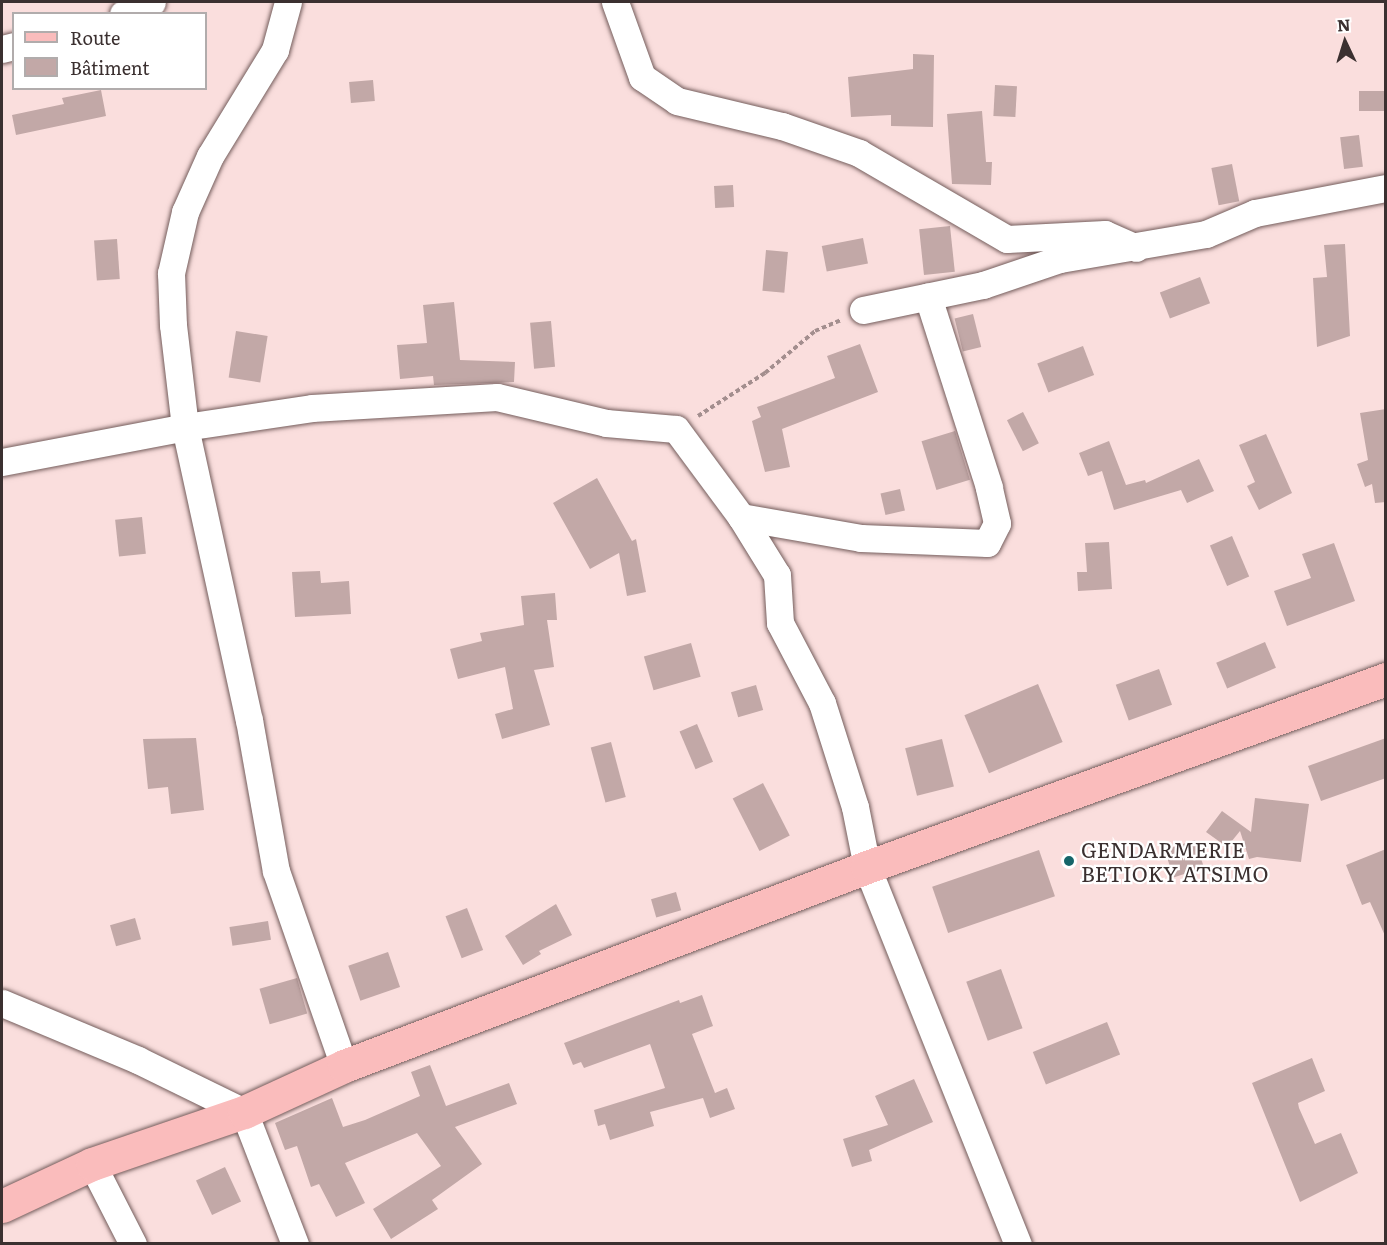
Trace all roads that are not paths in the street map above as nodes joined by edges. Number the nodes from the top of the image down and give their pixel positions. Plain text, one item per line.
1 (152, 2) edge
2 (288, 2) edge
3 (615, 2) edge
4 (128, 12) edge
5 (1386, 188) edge
6 (1136, 248) junction
7 (927, 297) junction
8 (863, 310) road end
9 (185, 427) junction
10 (2, 462) edge
11 (741, 517) junction
12 (1386, 679) edge
13 (867, 867) junction
14 (2, 1003) edge
15 (344, 1066) junction
16 (244, 1112) junction
17 (92, 1164) junction
18 (2, 1206) edge
19 (134, 1244) edge
20 (295, 1244) edge
21 (1018, 1244) edge

1 - 4 street
2 - 9 street
3 - 6 street
5 - 6 street
6 - 7 street
7 - 8 street
7 - 11 street
9 - 10 street
9 - 11 street
9 - 15 street
11 - 13 street
12 - 13 main road
13 - 15 main road
13 - 21 street
14 - 16 street
15 - 16 main road
16 - 17 main road
16 - 20 street
17 - 18 main road
17 - 19 street

